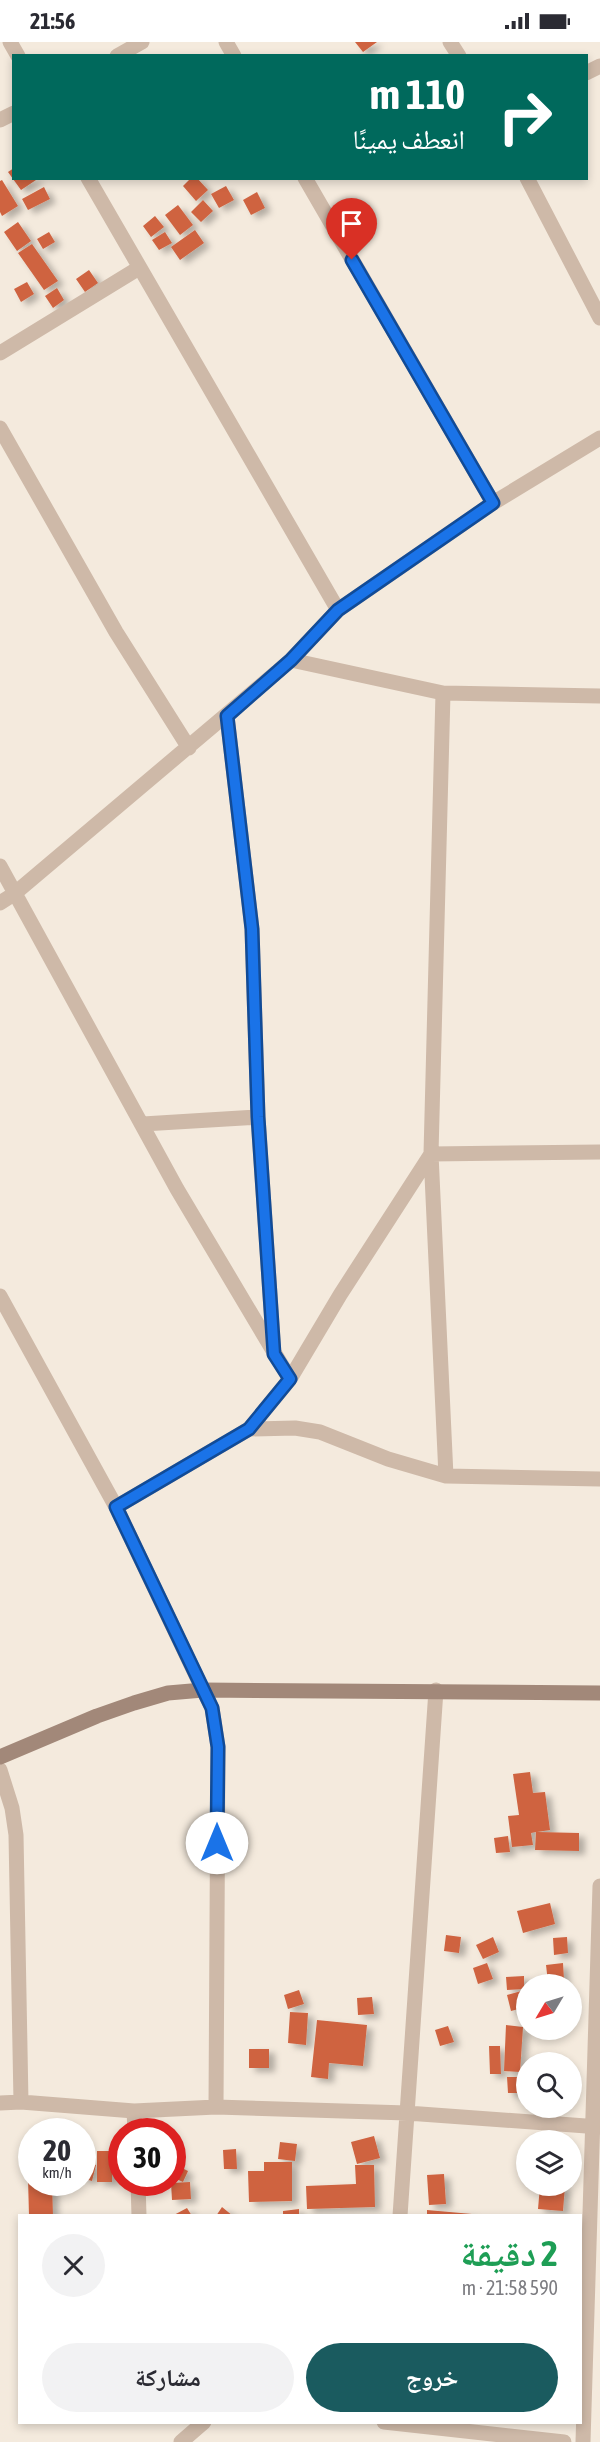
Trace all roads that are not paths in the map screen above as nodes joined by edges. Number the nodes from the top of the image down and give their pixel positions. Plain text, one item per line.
1 (142, 42) edge
2 (121, 54) edge
3 (89, 180) edge
4 (306, 180) edge
5 (528, 180) edge
6 (139, 268) junction
7 (600, 318) edge
8 (0, 354) edge
9 (0, 428) edge
10 (600, 438) edge
11 (493, 503) junction
12 (338, 610) junction
13 (291, 660) junction
14 (443, 693) junction
15 (600, 696) edge
16 (227, 716) junction
17 (189, 748) junction
18 (0, 866) edge
19 (14, 894) junction
20 (0, 903) edge
21 (258, 1117) junction
22 (143, 1124) junction
23 (600, 1152) edge
24 (431, 1154) junction
25 (0, 1296) edge
26 (274, 1354) junction
27 (290, 1379) junction
28 (249, 1429) junction
29 (446, 1476) junction
30 (600, 1479) edge
31 (116, 1507) junction
32 (203, 1690) junction
33 (436, 1690) junction
34 (600, 1693) edge
35 (0, 1757) edge
36 (0, 1770) edge
37 (600, 1887) edge
38 (21, 2102) junction
39 (0, 2103) edge
40 (216, 2106) junction
41 (134, 2110) junction
42 (407, 2113) junction
43 (134, 2118) edge
44 (596, 2127) edge
45 (138, 2196) edge
46 (139, 2214) edge
47 (400, 2214) edge
48 (202, 2424) edge
49 (394, 2424) edge
50 (181, 2442) edge
51 (564, 2442) edge
52 (583, 2442) edge

1 - 2 street
3 - 6 street
4 - 11 street
5 - 7 street
6 - 8 street
6 - 12 street
9 - 17 street
10 - 11 street
11 - 12 street
12 - 13 street
13 - 14 street
13 - 16 street
14 - 15 street
14 - 24 street
16 - 17 street
16 - 21 street
17 - 19 street
18 - 19 street
19 - 20 street
19 - 22 street
21 - 22 street
21 - 26 street
22 - 26 street
23 - 24 street
24 - 27 street
24 - 29 street
25 - 31 street
26 - 27 street
27 - 28 street
28 - 29 street
28 - 31 street
29 - 30 street
31 - 32 street
32 - 33 main road
32 - 35 main road
32 - 40 street
33 - 34 main road
33 - 42 street
36 - 38 street
37 - 44 street
38 - 39 street
38 - 41 street
40 - 41 street
40 - 42 street
41 - 43 street
42 - 44 street
42 - 47 street
44 - 52 street
45 - 46 street
48 - 50 street
49 - 51 street

